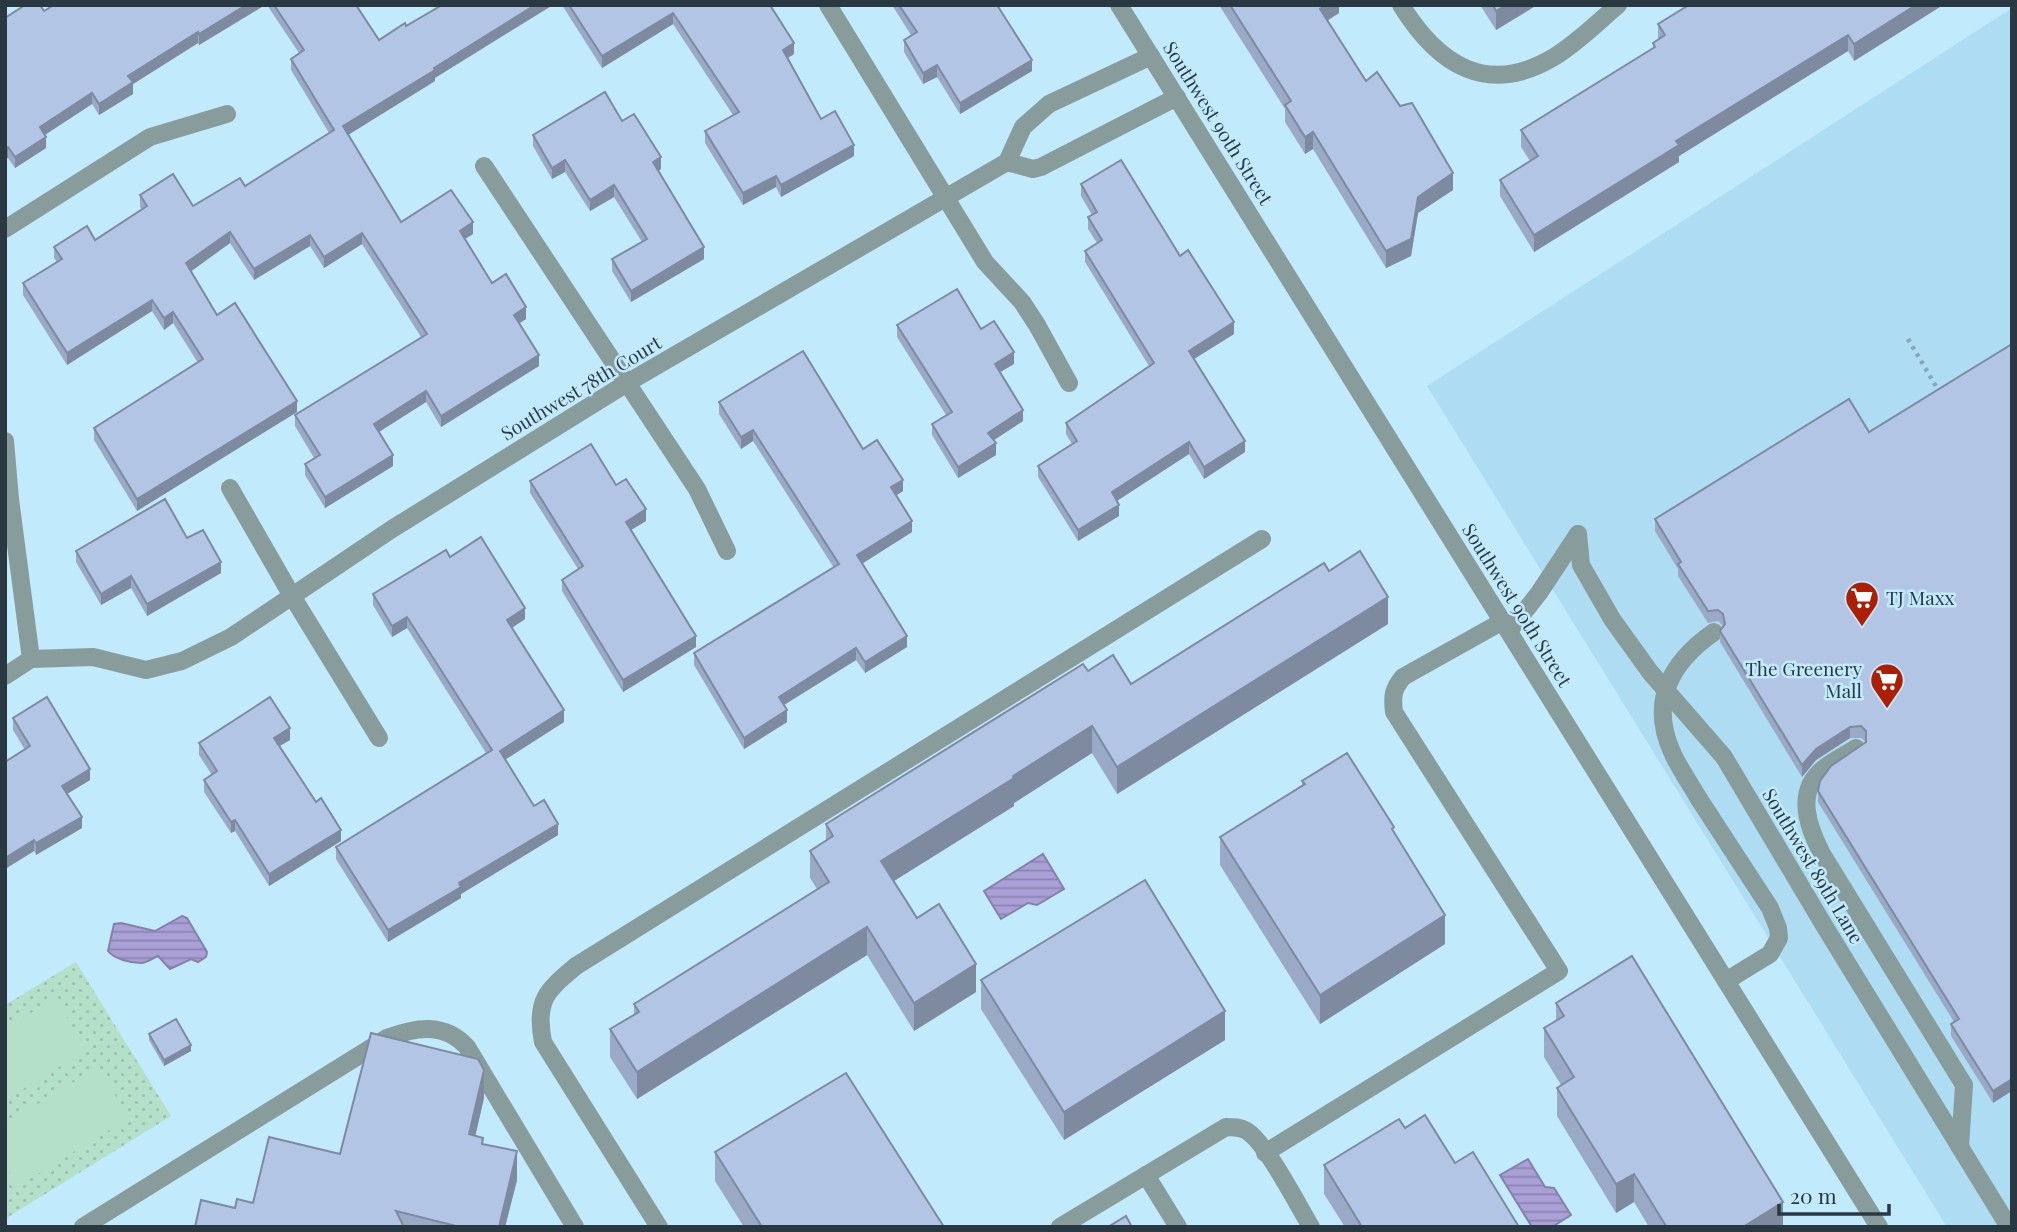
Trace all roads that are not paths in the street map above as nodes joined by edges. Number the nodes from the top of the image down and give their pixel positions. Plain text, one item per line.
1 (828, 5) edge
2 (1119, 5) edge
3 (1401, 5) edge
4 (1618, 5) edge
5 (1151, 56) junction
6 (1177, 97) junction
7 (228, 114) dead end
8 (1006, 162) junction
9 (484, 166) dead end
10 (946, 198) junction
11 (5, 229) edge
12 (627, 383) junction
13 (1069, 383) dead end
14 (5, 441) edge
15 (230, 488) dead end
16 (1262, 539) dead end
17 (727, 551) dead end
18 (292, 596) junction
19 (1506, 626) junction
20 (1714, 632) dead end
21 (31, 659) junction
22 (5, 676) edge
23 (379, 738) dead end
24 (1856, 748) edge
25 (1726, 981) junction
26 (1959, 1147) junction
27 (1265, 1153) junction
28 (1146, 1175) junction
29 (83, 1227) edge
30 (575, 1227) edge
31 (659, 1227) edge
32 (1060, 1227) edge
33 (1178, 1227) edge
34 (1311, 1227) edge
35 (1879, 1227) edge
36 (2009, 1227) edge

1 - 10 street
2 - 5 street, Southwest 90th Street
3 - 4 street
5 - 6 street, Southwest 90th Street
5 - 8 street
6 - 8 street
6 - 19 street, Southwest 90th Street
7 - 11 street
8 - 10 street, Southwest 78th Court
9 - 12 street
10 - 12 street, Southwest 78th Court
10 - 13 street
12 - 17 street
12 - 18 street, Southwest 78th Court
14 - 21 street
15 - 18 street
16 - 31 street
18 - 21 street, Southwest 78th Court
18 - 23 street
19 - 25 street, Southwest 90th Street
19 - 26 street, Southwest 89th Lane
19 - 27 street
20 - 25 street, bridge
21 - 22 street
24 - 26 street
25 - 35 street, Southwest 90th Street
26 - 36 street, Southwest 89th Lane
27 - 28 street
27 - 34 street
28 - 32 street
28 - 33 street
29 - 30 street

